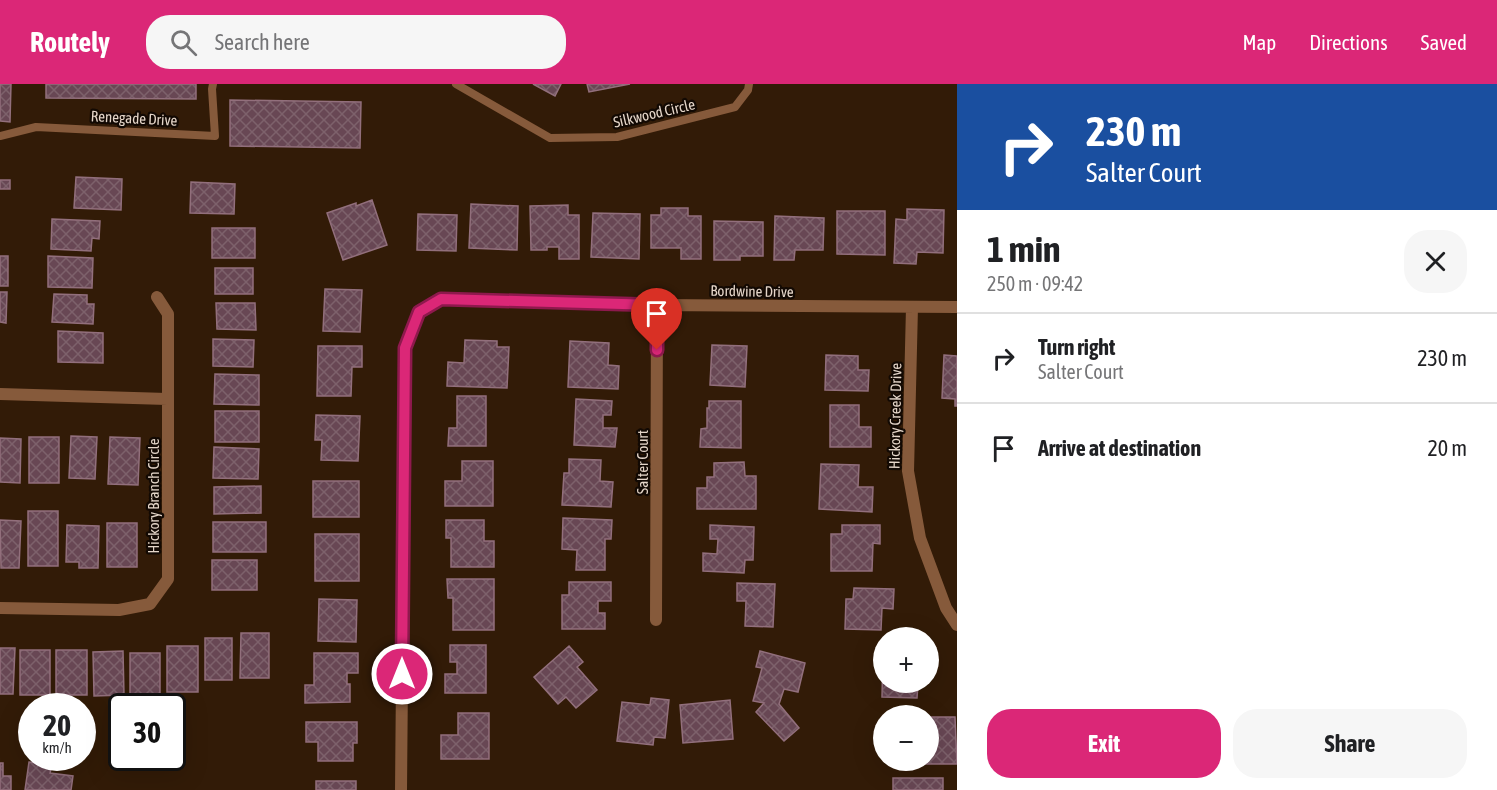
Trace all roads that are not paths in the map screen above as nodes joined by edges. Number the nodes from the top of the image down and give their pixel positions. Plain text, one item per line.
1 (213, 84) edge
2 (456, 84) edge
3 (748, 84) edge
4 (0, 136) edge
5 (157, 297) dead end
6 (657, 305) junction
7 (957, 307) edge
8 (912, 308) junction
9 (0, 394) edge
10 (167, 399) junction
11 (0, 608) edge
12 (656, 620) dead end
13 (957, 625) edge
14 (401, 790) edge

1 - 4 lane, Renegade Drive
2 - 3 lane, Silkwood Circle
5 - 10 street, Hickory Branch Circle
6 - 8 street, Bordwine Drive
6 - 12 street, Salter Court
6 - 14 street, Bordwine Drive
7 - 8 street, Bordwine Drive
8 - 13 street, Hickory Creek Drive
9 - 10 street
10 - 11 street, Hickory Branch Circle

